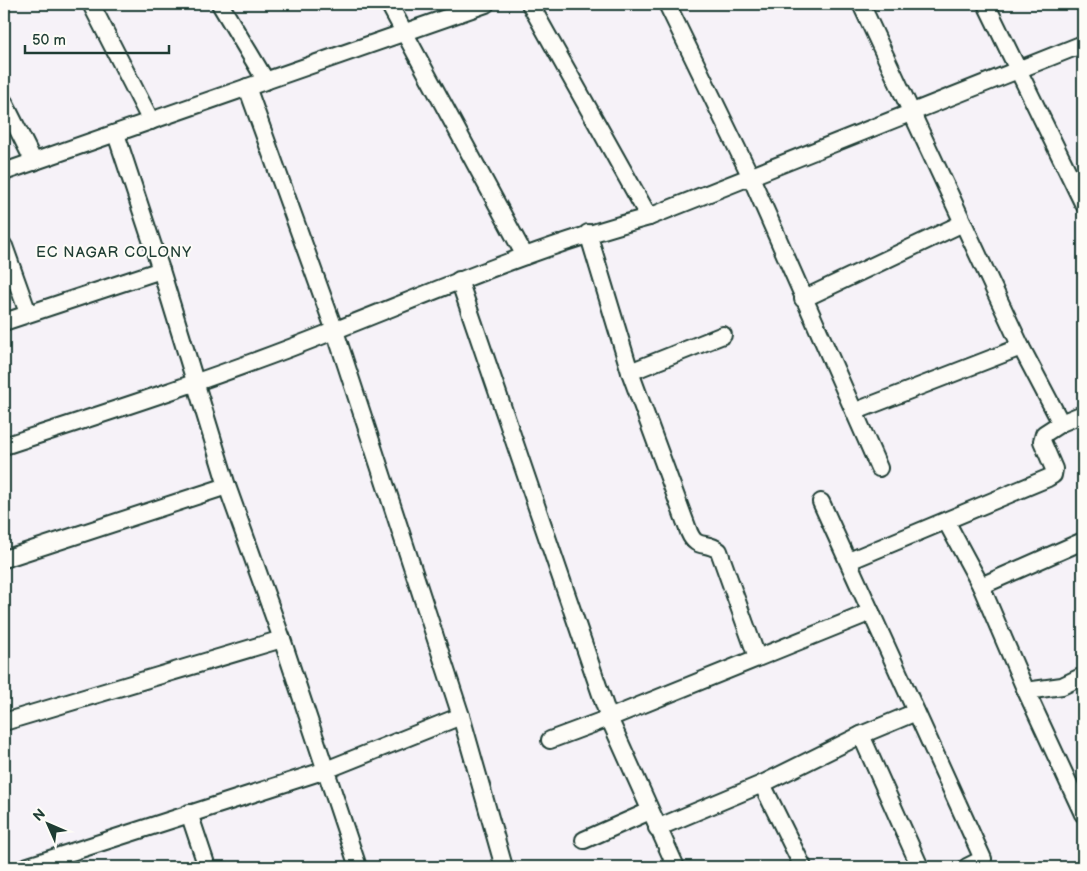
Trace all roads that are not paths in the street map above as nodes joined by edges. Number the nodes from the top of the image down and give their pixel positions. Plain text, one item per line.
1 (91, 4) edge
2 (220, 4) edge
3 (389, 4) edge
4 (486, 4) edge
5 (530, 4) edge
6 (667, 4) edge
7 (861, 4) edge
8 (986, 4) edge
9 (405, 32) junction
10 (1083, 44) edge
11 (1018, 70) junction
12 (266, 81) junction
13 (248, 87) junction
14 (4, 102) edge
15 (910, 113) junction
16 (151, 121) junction
17 (116, 134) junction
18 (34, 162) junction
19 (4, 172) edge
20 (750, 175) junction
21 (1083, 203) edge
22 (649, 217) junction
23 (962, 224) junction
24 (588, 233) junction
25 (4, 246) edge
26 (525, 256) junction
27 (161, 270) junction
28 (459, 280) junction
29 (803, 299) junction
30 (28, 314) junction
31 (4, 322) edge
32 (335, 331) junction
33 (723, 335) dead end
34 (1021, 347) junction
35 (630, 372) junction
36 (196, 383) junction
37 (856, 411) junction
38 (1083, 414) edge
39 (1062, 423) junction
40 (4, 446) edge
41 (879, 468) dead end
42 (227, 486) junction
43 (821, 502) dead end
44 (946, 521) junction
45 (1083, 541) edge
46 (4, 559) edge
47 (849, 561) junction
48 (981, 586) junction
49 (871, 612) junction
50 (282, 639) junction
51 (757, 657) junction
52 (1083, 676) edge
53 (1026, 691) junction
54 (916, 712) junction
55 (461, 716) junction
56 (609, 718) junction
57 (4, 722) edge
58 (861, 734) junction
59 (550, 740) dead end
60 (326, 770) junction
61 (762, 784) junction
62 (650, 811) junction
63 (189, 813) junction
64 (1083, 814) edge
65 (657, 828) junction
66 (584, 840) dead end
67 (25, 867) edge
68 (207, 867) edge
69 (358, 867) edge
70 (504, 867) edge
71 (676, 867) edge
72 (803, 867) edge
73 (920, 867) edge
74 (967, 867) edge

1 - 16 street
2 - 12 street
3 - 9 street
4 - 9 street
5 - 22 street
6 - 20 street
7 - 15 street
8 - 11 street
9 - 12 street
9 - 26 street
10 - 11 street
11 - 15 street
11 - 21 street
12 - 13 street
13 - 16 street
13 - 32 street
14 - 18 street
15 - 20 street
15 - 23 street
16 - 17 street
17 - 18 street
17 - 27 street
18 - 19 street
20 - 22 street
20 - 29 street
22 - 24 street
23 - 29 street
23 - 34 street
24 - 26 street
24 - 35 street
25 - 30 street
26 - 28 street
27 - 30 street
27 - 36 street
28 - 32 street
28 - 56 street
29 - 37 street
30 - 31 street
32 - 36 street
32 - 55 street
33 - 35 street
34 - 37 street
34 - 39 street
35 - 51 street
36 - 40 street
36 - 42 street
37 - 41 street
38 - 39 street
39 - 44 street
42 - 46 street
42 - 50 street
43 - 47 street
44 - 47 street
44 - 48 street
45 - 48 street
47 - 49 street
48 - 53 street
49 - 51 street
49 - 54 street
50 - 57 street
50 - 60 street
51 - 56 street
52 - 53 street
53 - 64 street
54 - 58 street
54 - 74 street
55 - 60 street
55 - 70 street
56 - 59 street
56 - 62 street
58 - 61 street
58 - 73 street
60 - 63 street
60 - 69 street
61 - 65 street
61 - 72 street
62 - 65 street
62 - 66 street
63 - 67 street
63 - 68 street
65 - 71 street

